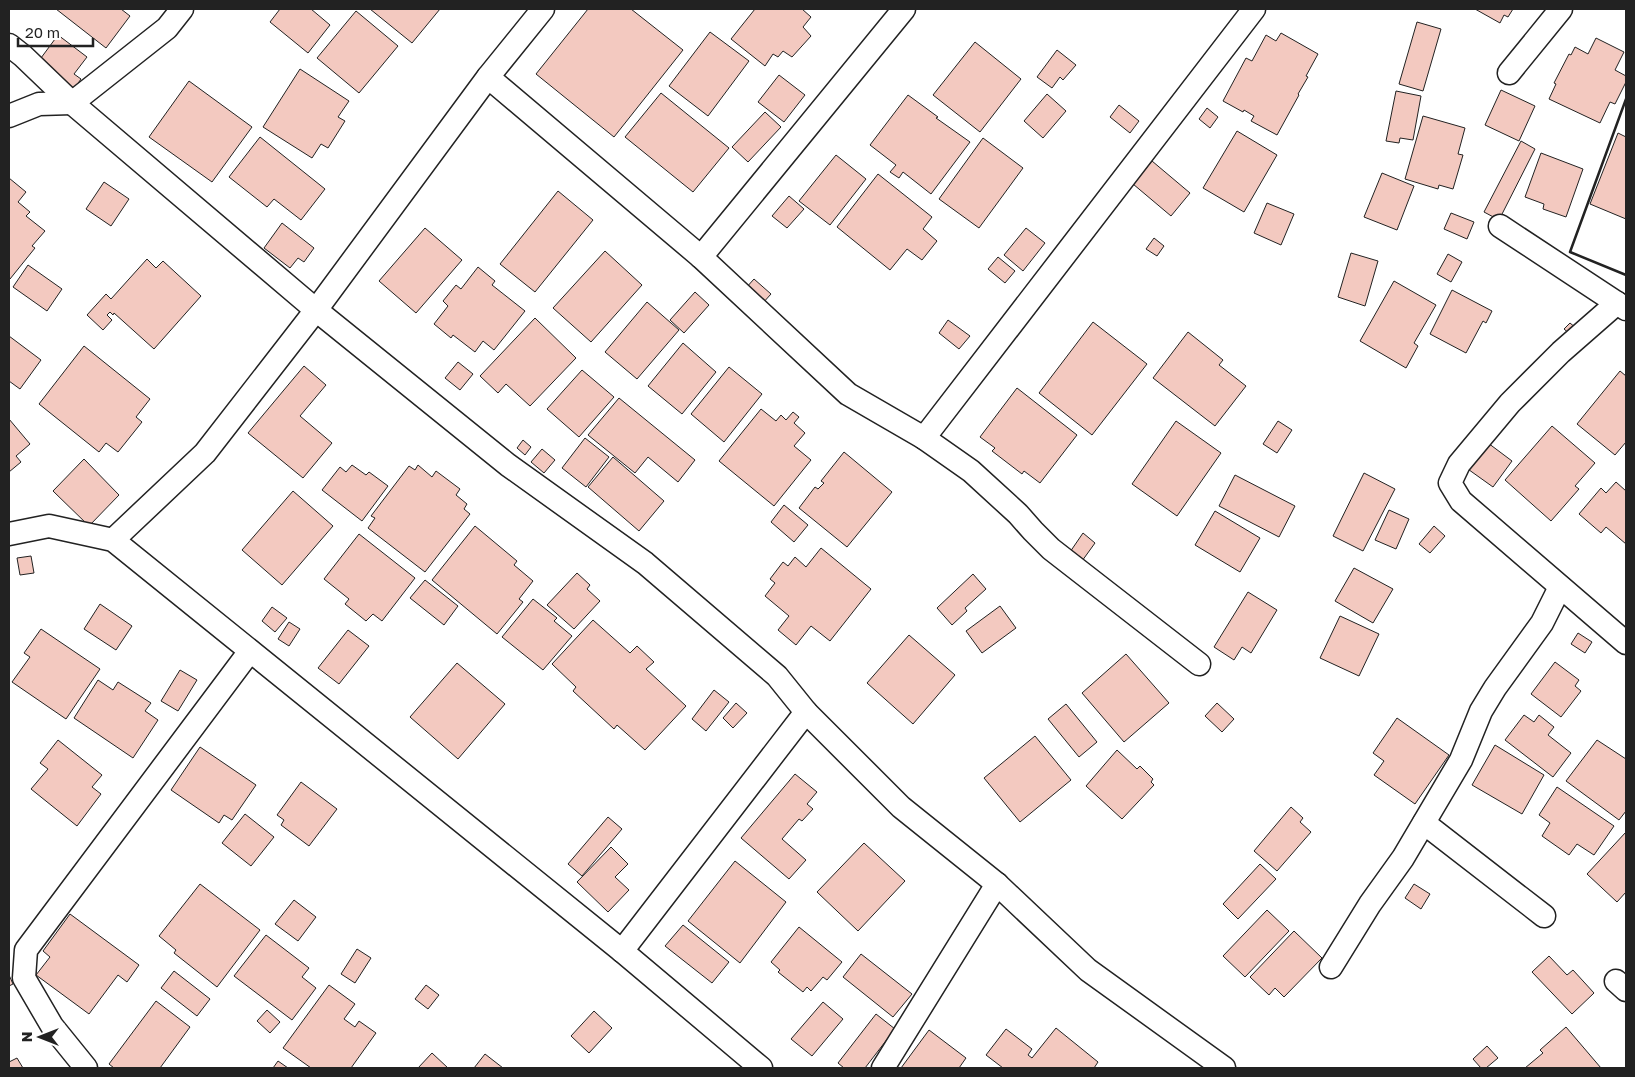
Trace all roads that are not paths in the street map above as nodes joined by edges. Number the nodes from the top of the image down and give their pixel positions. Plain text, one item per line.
1 (182, 9) edge
2 (542, 9) edge
3 (904, 9) edge
4 (1254, 9) edge
5 (1561, 9) edge
6 (9, 45) edge
7 (1509, 73) dead end
8 (488, 76) junction
9 (72, 103) junction
10 (9, 116) edge
11 (1500, 226) dead end
12 (701, 258) junction
13 (1622, 306) edge
14 (316, 310) junction
15 (924, 438) junction
16 (9, 534) edge
17 (113, 540) junction
18 (1560, 587) junction
19 (1626, 643) edge
20 (250, 651) junction
21 (1200, 664) dead end
22 (806, 712) junction
23 (1424, 823) junction
24 (997, 884) junction
25 (1544, 916) dead end
26 (622, 951) junction
27 (1331, 967) dead end
28 (86, 1068) edge
29 (761, 1068) edge
30 (882, 1068) edge
31 (1224, 1068) edge

1 - 9 street
2 - 8 street
3 - 12 street
4 - 15 street
5 - 7 street
6 - 9 street
8 - 12 street
8 - 14 street
9 - 10 street
9 - 14 street
11 - 13 street
12 - 15 street
13 - 18 street
14 - 17 street
14 - 22 street
15 - 21 street
16 - 17 street
17 - 20 street
18 - 19 street
18 - 23 street
20 - 26 street
20 - 28 street
22 - 24 street
22 - 26 street
23 - 25 street
23 - 27 street
24 - 30 street
24 - 31 street
26 - 29 street

